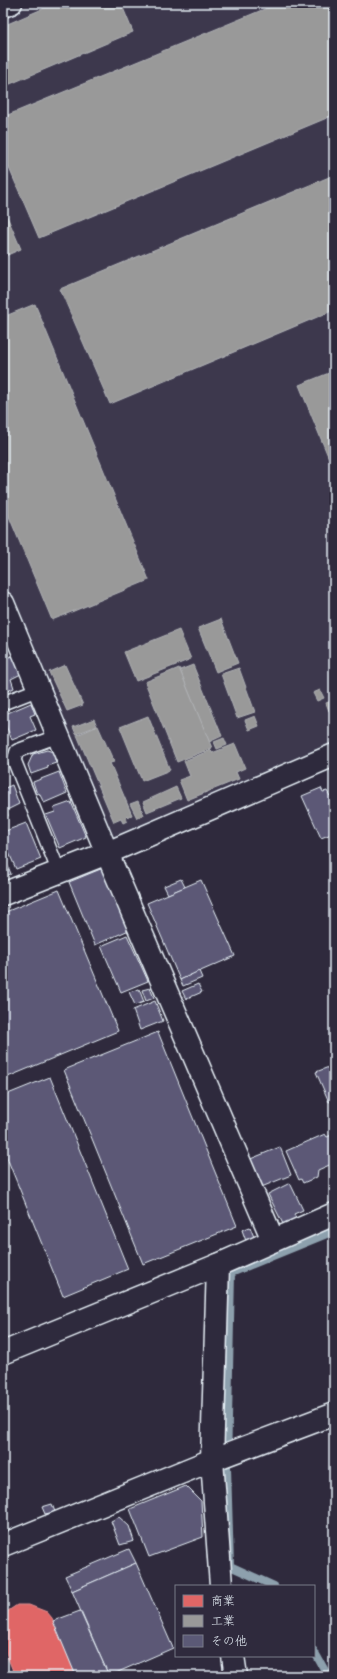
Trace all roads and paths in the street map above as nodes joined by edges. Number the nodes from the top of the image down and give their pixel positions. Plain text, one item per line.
1 (11, 3) edge
2 (3, 6) edge
3 (3, 603) edge
4 (39, 689) junction
5 (3, 703) edge
6 (58, 736) junction
7 (334, 757) edge
8 (107, 853) junction
9 (59, 872) junction
10 (3, 894) edge
11 (334, 1214) edge
12 (274, 1240) junction
13 (218, 1265) junction
14 (3, 1353) edge
15 (334, 1414) edge
16 (212, 1460) junction
17 (3, 1545) edge
18 (220, 1585) edge
19 (233, 1657) edge
20 (236, 1676) edge

1 - 2 street
3 - 4 street
4 - 5 lane
4 - 6 street
6 - 8 street
6 - 9 lane
7 - 8 street
8 - 9 street
8 - 12 street
9 - 10 street
11 - 12 street
12 - 13 street
13 - 14 street
13 - 16 street
15 - 16 street
16 - 17 street
16 - 18 street
19 - 20 street

